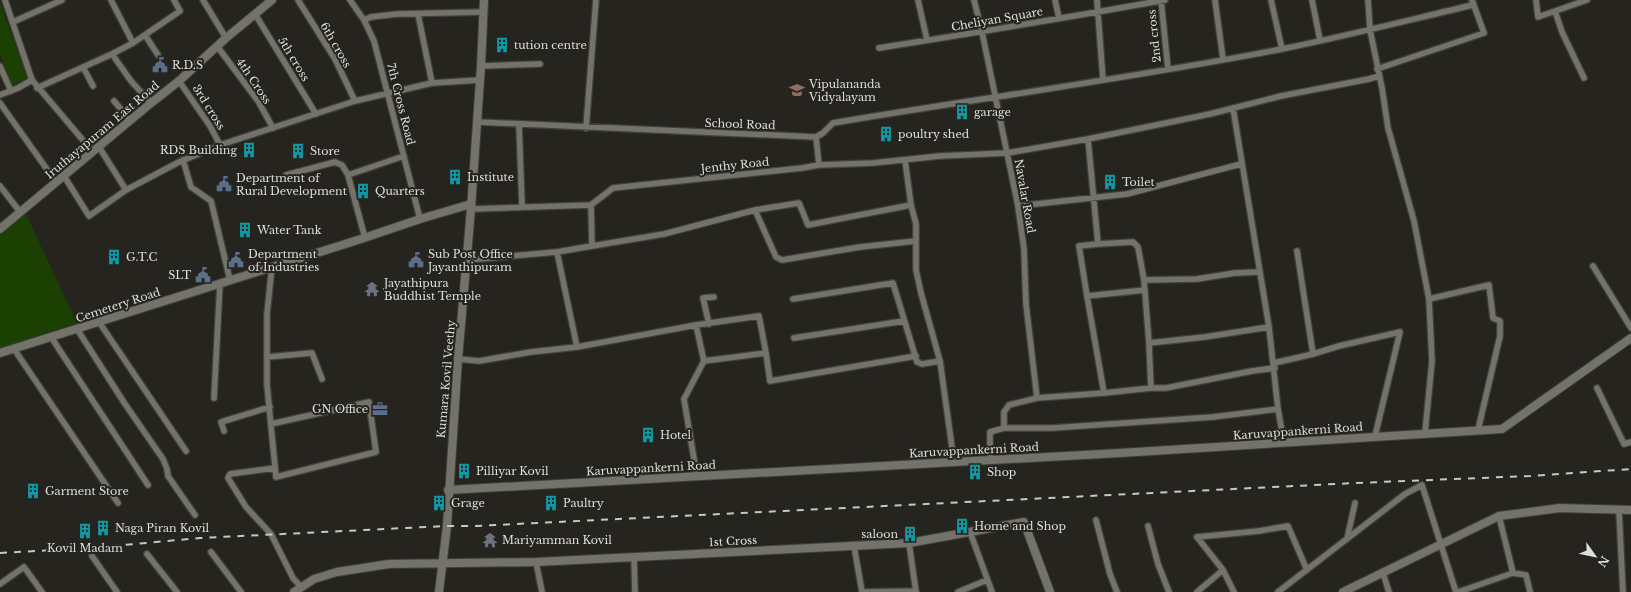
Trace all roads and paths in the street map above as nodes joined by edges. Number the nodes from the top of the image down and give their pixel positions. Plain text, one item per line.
1 (5, 0) edge
2 (62, 0) edge
3 (111, 0) edge
4 (174, 0) edge
5 (203, 0) edge
6 (272, 0) edge
7 (298, 0) edge
8 (350, 0) edge
9 (484, 0) edge
10 (596, 0) edge
11 (918, 0) edge
12 (974, 0) edge
13 (1055, 0) edge
14 (1097, 0) edge
15 (1162, 0) edge
16 (1215, 0) edge
17 (1271, 0) edge
18 (1312, 0) edge
19 (1368, 0) edge
20 (1536, 0) edge
21 (1586, 0) edge
22 (1472, 2) edge
23 (262, 3) edge
24 (1098, 10) junction
25 (1555, 11) junction
26 (483, 12) junction
27 (255, 14) junction
28 (418, 14) junction
29 (1059, 18) junction
30 (364, 20) junction
31 (13, 22) junction
32 (1370, 30) junction
33 (982, 32) junction
34 (145, 35) junction
35 (226, 38) junction
36 (926, 40) junction
37 (1320, 40) junction
38 (133, 43) junction
39 (217, 46) junction
40 (878, 48) dead end
41 (1282, 49) junction
42 (112, 54) junction
43 (158, 55) dead end
44 (1223, 59) junction
45 (540, 64) dead end
46 (0, 66) edge
47 (481, 66) junction
48 (83, 67) junction
49 (1168, 69) junction
50 (1377, 69) junction
51 (1379, 76) junction
52 (1584, 78) dead end
53 (32, 80) junction
54 (480, 80) junction
55 (1103, 80) junction
56 (179, 81) junction
57 (432, 83) junction
58 (93, 86) dead end
59 (37, 88) junction
60 (11, 91) junction
61 (388, 94) junction
62 (0, 95) edge
63 (996, 98) junction
64 (114, 101) dead end
65 (355, 101) junction
66 (0, 103) edge
67 (151, 103) junction
68 (1233, 108) junction
69 (316, 114) junction
70 (130, 120) junction
71 (477, 122) junction
72 (519, 124) junction
73 (272, 128) junction
74 (586, 128) junction
75 (816, 137) junction
76 (1088, 139) junction
77 (220, 145) junction
78 (96, 149) junction
79 (1007, 153) junction
80 (404, 156) junction
81 (182, 160) junction
82 (905, 160) junction
83 (1241, 164) junction
84 (819, 165) junction
85 (286, 174) dead end
86 (348, 175) junction
87 (64, 176) junction
88 (56, 182) junction
89 (0, 186) edge
90 (126, 190) junction
91 (1094, 197) junction
92 (591, 205) junction
93 (911, 205) junction
94 (471, 206) junction
95 (522, 206) junction
96 (1018, 206) junction
97 (755, 210) junction
98 (20, 212) junction
99 (420, 218) junction
100 (0, 229) edge
101 (365, 238) junction
102 (916, 241) junction
103 (1098, 244) junction
104 (592, 246) junction
105 (1297, 251) dead end
106 (557, 252) junction
107 (466, 260) junction
108 (272, 266) junction
109 (1593, 266) dead end
110 (1260, 272) junction
111 (230, 280) junction
112 (1144, 280) junction
113 (220, 283) junction
114 (1145, 290) junction
115 (1087, 296) junction
116 (714, 297) dead end
117 (792, 299) dead end
118 (1429, 299) junction
119 (904, 321) junction
120 (99, 322) junction
121 (709, 324) junction
122 (696, 326) junction
123 (1269, 327) junction
124 (1631, 328) edge
125 (77, 329) junction
126 (51, 337) junction
127 (794, 338) dead end
128 (1631, 338) edge
129 (1149, 343) junction
130 (577, 347) junction
131 (14, 349) junction
132 (0, 353) edge
133 (766, 353) junction
134 (1313, 354) junction
135 (916, 356) junction
136 (267, 357) junction
137 (458, 359) junction
138 (704, 361) junction
139 (940, 361) junction
140 (1275, 365) junction
141 (322, 379) dead end
142 (1151, 388) junction
143 (1597, 388) dead end
144 (1104, 393) junction
145 (214, 398) dead end
146 (1037, 398) junction
147 (270, 407) junction
148 (1278, 409) junction
149 (271, 424) junction
150 (1004, 428) junction
151 (1478, 430) junction
152 (224, 431) dead end
153 (1425, 433) junction
154 (1375, 436) junction
155 (1631, 442) edge
156 (1284, 443) junction
157 (186, 451) dead end
158 (990, 460) junction
159 (954, 462) junction
160 (275, 468) junction
161 (697, 477) junction
162 (148, 485) dead end
163 (448, 490) junction
164 (118, 503) dead end
165 (1355, 503) dead end
166 (1631, 510) edge
167 (1619, 511) junction
168 (195, 515) dead end
169 (1500, 516) junction
170 (1096, 520) dead end
171 (1148, 526) dead end
172 (970, 532) junction
173 (1346, 539) junction
174 (909, 543) junction
175 (1442, 543) junction
176 (854, 546) junction
177 (210, 552) dead end
178 (147, 554) dead end
179 (92, 556) dead end
180 (634, 557) junction
181 (536, 562) junction
182 (441, 564) junction
183 (1223, 570) junction
184 (1307, 570) junction
185 (1383, 573) junction
186 (1513, 573) junction
187 (987, 580) junction
188 (0, 584) edge
189 (297, 589) edge
190 (916, 591) edge
191 (42, 592) edge
192 (117, 592) edge
193 (177, 592) edge
194 (241, 592) edge
195 (439, 592) edge
196 (542, 592) edge
197 (635, 592) edge
198 (863, 592) edge
199 (958, 592) edge
200 (992, 592) edge
201 (1050, 592) edge
202 (1117, 592) edge
203 (1169, 592) edge
204 (1197, 592) edge
205 (1234, 592) edge
206 (1278, 592) edge
207 (1343, 592) edge
208 (1388, 592) edge
209 (1457, 592) edge
210 (1530, 592) edge
211 (1623, 592) edge

1 - 31 street
2 - 31 street
3 - 38 street
4 - 34 street
5 - 35 street
6 - 23 main road, Iruthayapuram East Road
7 - 65 street, 6th cross
8 - 30 street, 7th Cross Road
9 - 26 main road, Kumara Kovil Veethy
10 - 74 street
11 - 36 street
12 - 33 street, Navalar Road
13 - 29 street
14 - 24 street
15 - 24 street, Cheliyan Square
15 - 49 street, 2nd cross
16 - 44 street
17 - 41 street
18 - 37 street
19 - 32 street
20 - 25 street
21 - 25 street
22 - 32 street
22 - 50 street
23 - 27 main road, Iruthayapuram East Road
24 - 29 street, Cheliyan Square
24 - 55 street
25 - 52 street
26 - 28 street
26 - 47 main road, Kumara Kovil Veethy
27 - 35 main road, Iruthayapuram East Road
27 - 69 street, 5th cross
28 - 30 street
28 - 57 street
29 - 33 street, Cheliyan Square
30 - 61 street, 7th Cross Road
31 - 53 street
32 - 37 street
32 - 50 street
33 - 36 street, Cheliyan Square
33 - 63 street, Navalar Road
34 - 38 street
34 - 43 street
35 - 39 main road, Iruthayapuram East Road
36 - 40 street, Cheliyan Square
37 - 41 street
38 - 42 street
39 - 56 main road, Iruthayapuram East Road
39 - 73 street, 4th Cross
41 - 44 street
42 - 48 street
42 - 67 street
44 - 49 street
45 - 47 street
46 - 60 street
47 - 54 main road, Kumara Kovil Veethy
48 - 58 street
48 - 59 street
49 - 55 street
50 - 51 street
51 - 68 street, Jenthy Road
51 - 118 street
53 - 59 street
53 - 60 street
54 - 57 street
54 - 71 main road, Kumara Kovil Veethy
55 - 63 street
56 - 67 main road, Iruthayapuram East Road
56 - 77 street, 3rd cross
57 - 61 street
59 - 78 street
60 - 62 street
61 - 65 street
61 - 80 street, 7th Cross Road
63 - 75 street
63 - 79 street, Navalar Road
64 - 70 street
65 - 69 street
66 - 88 street
67 - 70 main road, Iruthayapuram East Road
68 - 76 street, Jenthy Road
68 - 83 street
69 - 73 street
70 - 78 main road, Iruthayapuram East Road
71 - 72 street, School Road
71 - 94 main road, Kumara Kovil Veethy
72 - 74 street, School Road
72 - 95 street
73 - 77 street
74 - 75 street, School Road
75 - 84 street
76 - 79 street, Jenthy Road
76 - 91 street
77 - 81 street
78 - 87 main road, Iruthayapuram East Road
78 - 90 street
79 - 82 street, Jenthy Road
79 - 96 street, Navalar Road
80 - 86 street
80 - 99 street, 7th Cross Road
81 - 90 street
81 - 111 street
82 - 84 street, Jenthy Road
82 - 93 street
83 - 91 street
83 - 110 street
84 - 92 street, Jenthy Road
85 - 86 street
86 - 101 street
87 - 88 main road, Iruthayapuram East Road
87 - 90 street
88 - 98 main road, Iruthayapuram East Road
89 - 98 street
91 - 96 street
91 - 103 street
92 - 95 street
92 - 104 street
93 - 97 street
93 - 102 street
94 - 95 street
94 - 99 main road, Cemetery Road
94 - 107 main road, Kumara Kovil Veethy
96 - 146 street, Navalar Road
97 - 102 street
97 - 104 street
98 - 100 main road, Iruthayapuram East Road
99 - 101 main road, Cemetery Road
101 - 108 main road, Cemetery Road
102 - 139 street
103 - 112 street
103 - 115 street
104 - 106 street
105 - 134 street
106 - 107 street
106 - 130 street
107 - 137 main road, Kumara Kovil Veethy
108 - 111 main road, Cemetery Road
108 - 136 street
109 - 124 street
110 - 112 street
110 - 123 street
111 - 113 main road, Cemetery Road
112 - 114 street
113 - 120 main road, Cemetery Road
113 - 145 street
114 - 115 street
114 - 129 street
115 - 144 street
116 - 121 street
117 - 119 street
118 - 151 street
118 - 153 street
119 - 127 street
119 - 135 street
120 - 125 main road, Cemetery Road
120 - 157 street
121 - 122 street
121 - 133 street
122 - 130 street
122 - 138 street
123 - 129 street
123 - 140 street
125 - 126 main road, Cemetery Road
125 - 168 street
126 - 131 main road, Cemetery Road
126 - 162 street
128 - 151 main road, Karuvappankerni Road
129 - 142 street
130 - 137 street
131 - 132 main road, Cemetery Road
131 - 164 street
133 - 135 street
133 - 138 street
134 - 140 street
134 - 154 street
135 - 139 street
136 - 141 street
136 - 147 street
137 - 163 main road, Kumara Kovil Veethy
138 - 161 street
139 - 159 street
140 - 142 street
140 - 148 street
142 - 144 street
143 - 155 street
144 - 146 street
146 - 150 street
147 - 149 street
147 - 152 street
148 - 150 street
148 - 156 street
149 - 160 street
149 - 160 street
150 - 158 street
151 - 153 main road, Karuvappankerni Road
153 - 154 main road, Karuvappankerni Road
154 - 156 main road, Karuvappankerni Road
156 - 158 main road, Karuvappankerni Road
158 - 159 main road, Karuvappankerni Road
159 - 161 main road, Karuvappankerni Road
160 - 189 street
161 - 163 main road, Karuvappankerni Road
163 - 182 main road, Kumara Kovil Veethy
165 - 173 street
166 - 167 main road
167 - 169 main road
167 - 211 street
169 - 175 main road
169 - 186 street
170 - 202 street
171 - 203 street
172 - 174 main road, 1st Cross
172 - 187 street
172 - 201 main road, 1st Cross
173 - 175 street
173 - 184 street
174 - 176 main road, 1st Cross
174 - 190 street
175 - 185 main road
175 - 209 street
176 - 180 main road, 1st Cross
176 - 198 street
177 - 194 street
178 - 193 street
179 - 192 street
180 - 181 main road, 1st Cross
180 - 197 street
181 - 182 main road, 1st Cross
181 - 196 street
182 - 189 main road, 1st Cross
182 - 195 main road, Kumara Kovil Veethy
183 - 184 street
183 - 204 street
183 - 205 street
184 - 206 street
185 - 207 main road
185 - 208 street
186 - 209 street
186 - 210 street
187 - 199 street
187 - 200 street
188 - 191 street
190 - 198 street

